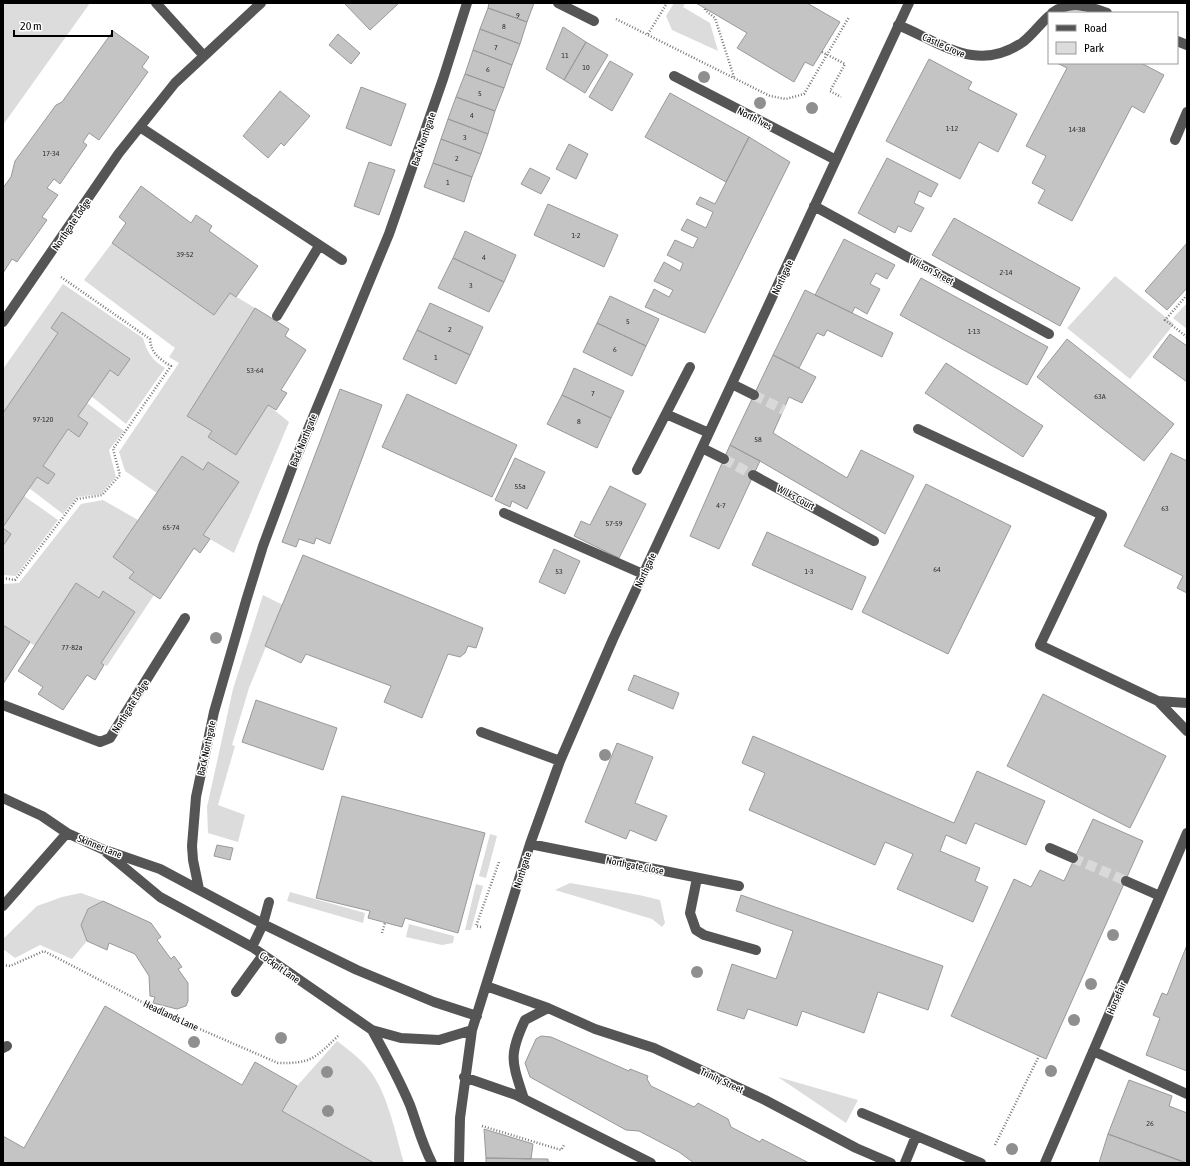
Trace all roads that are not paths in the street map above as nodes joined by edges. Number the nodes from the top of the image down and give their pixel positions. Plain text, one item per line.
1 (156, 3) edge
2 (261, 3) edge
3 (467, 3) edge
4 (558, 3) edge
5 (909, 3) edge
6 (1054, 12) edge
7 (1105, 12) edge
8 (1048, 17) edge
9 (594, 21) dead end
10 (898, 25) junction
11 (204, 56) junction
12 (674, 76) dead end
13 (1187, 112) edge
14 (140, 127) junction
15 (1175, 140) dead end
16 (836, 160) junction
17 (814, 206) junction
18 (319, 246) junction
19 (342, 260) dead end
20 (278, 316) dead end
21 (3, 322) edge
22 (1049, 334) dead end
23 (690, 367) dead end
24 (732, 384) junction
25 (754, 395) tunnel mouth
26 (666, 414) junction
27 (918, 428) dead end
28 (709, 433) junction
29 (702, 448) junction
30 (724, 459) tunnel mouth
31 (637, 470) dead end
32 (753, 474) tunnel mouth
33 (504, 513) dead end
34 (874, 541) dead end
35 (643, 574) junction
36 (185, 618) dead end
37 (1158, 701) junction
38 (1187, 703) edge
39 (3, 705) edge
40 (1187, 731) edge
41 (481, 732) dead end
42 (560, 761) junction
43 (3, 798) edge
44 (67, 833) junction
45 (1187, 834) edge
46 (530, 844) junction
47 (1050, 848) dead end
48 (102, 849) junction
49 (1073, 858) tunnel mouth
50 (697, 878) junction
51 (1126, 881) tunnel mouth
52 (739, 886) dead end
53 (199, 889) junction
54 (1160, 896) junction
55 (269, 902) dead end
56 (3, 906) edge
57 (263, 924) junction
58 (252, 947) junction
59 (756, 950) dead end
60 (263, 955) junction
61 (486, 986) junction
62 (236, 992) dead end
63 (548, 1008) junction
64 (477, 1016) junction
65 (372, 1030) junction
66 (472, 1030) junction
67 (1093, 1051) junction
68 (464, 1077) junction
69 (1187, 1094) edge
70 (524, 1099) junction
71 (862, 1113) dead end
72 (916, 1136) junction
73 (432, 1163) edge
74 (459, 1163) edge
75 (651, 1163) edge
76 (891, 1163) edge
77 (904, 1163) edge
78 (981, 1163) edge
79 (1046, 1163) edge

1 - 11 street
2 - 11 street, Northgate Lodge
3 - 53 street, Back Northgate
4 - 9 street
5 - 10 street, Northgate
6 - 7 street
8 - 10 street, Castle Grove
10 - 16 street, Northgate
11 - 14 street, Northgate Lodge
12 - 16 street, North Ives
13 - 15 street
14 - 18 street
14 - 21 street, Northgate Lodge
16 - 17 street, Northgate
17 - 22 street, Wilson Street
17 - 24 street, Northgate
18 - 19 street
18 - 20 street
23 - 26 street
24 - 25 street
24 - 28 street, Northgate
26 - 28 street
26 - 31 street
27 - 37 street
28 - 29 street, Northgate
29 - 30 street
29 - 35 street, Northgate
32 - 34 street, Wilks Court
33 - 35 street
35 - 42 street, Northgate
36 - 39 street, Northgate Lodge
37 - 38 street
37 - 40 street
41 - 42 street
42 - 46 street, Northgate
43 - 44 street, Skinner Lane
44 - 48 street, Skinner Lane
44 - 56 street
45 - 54 street, Horsefair
46 - 50 street, Northgate Close
46 - 61 street, Northgate
47 - 49 street
48 - 53 street, Skinner Lane
48 - 58 street, Cockpit Lane
50 - 52 street, Northgate Close
50 - 59 street
51 - 54 street
53 - 57 street
54 - 67 street, Horsefair
55 - 57 street
57 - 58 street
57 - 64 street
58 - 60 street, Cockpit Lane
60 - 62 street
60 - 65 street, Cockpit Lane
61 - 63 street, Trinity Street
61 - 64 street, Northgate
63 - 70 street
63 - 76 street, Trinity Street
64 - 66 street, Northgate
65 - 66 street, Cockpit Lane
65 - 73 street
66 - 68 street, Northgate
67 - 69 street
67 - 79 street, Horsefair
68 - 70 street
68 - 74 street, Northgate
70 - 75 street
71 - 72 street
72 - 77 street
72 - 78 street

